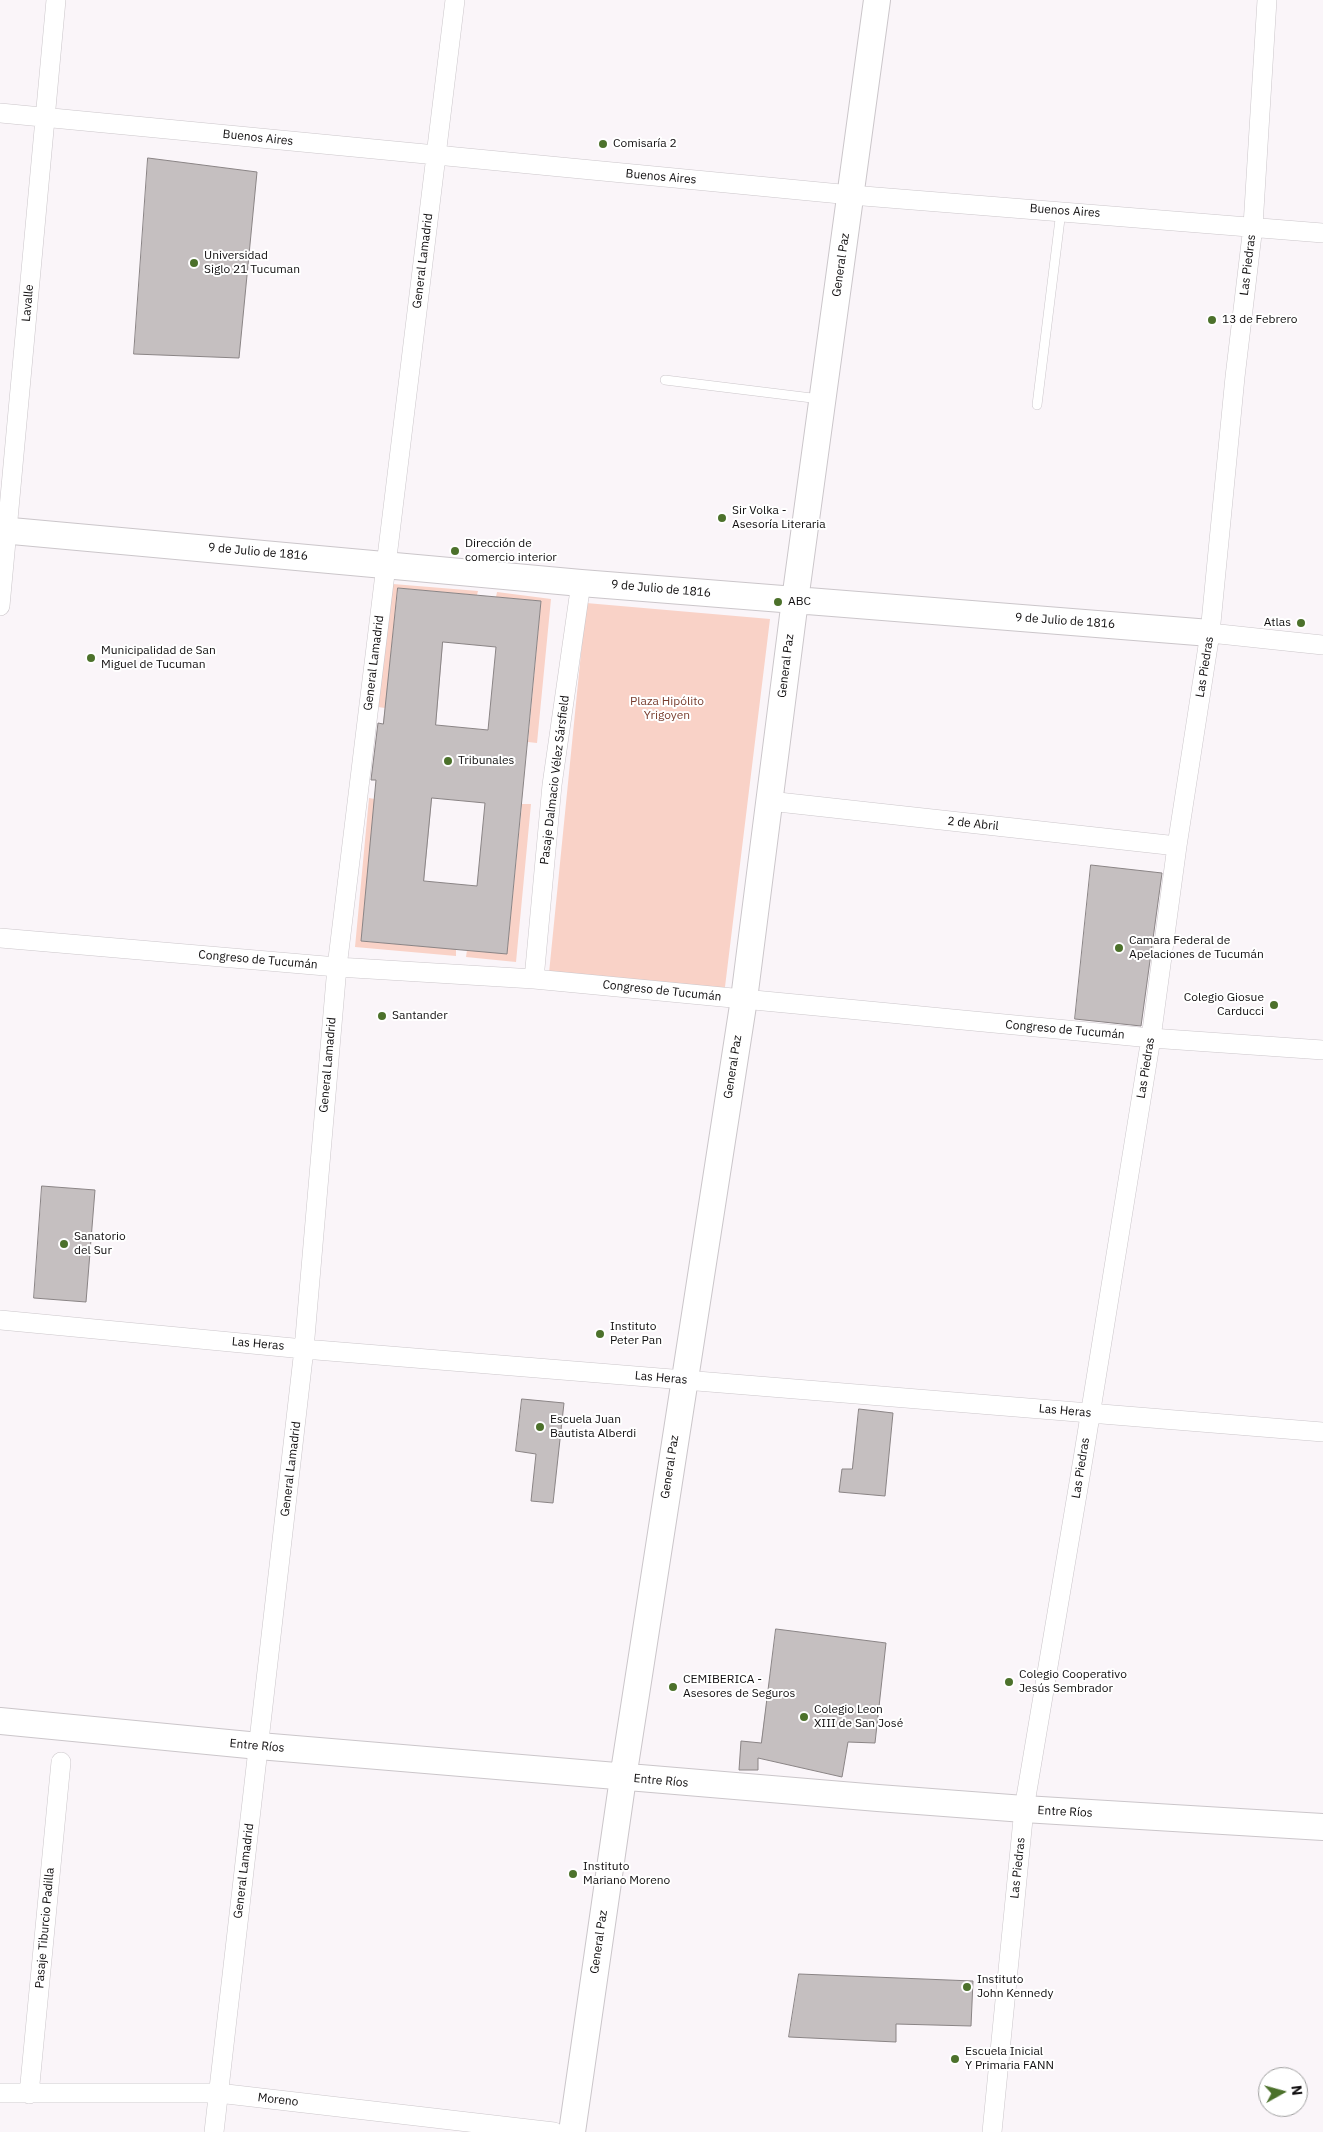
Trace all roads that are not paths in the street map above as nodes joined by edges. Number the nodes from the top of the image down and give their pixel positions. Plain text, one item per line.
1 (56, 0) edge
2 (455, 0) edge
3 (877, 0) edge
4 (1267, 0) edge
5 (0, 113) edge
6 (45, 117) junction
7 (436, 156) junction
8 (851, 195) junction
9 (1061, 211) junction
10 (1253, 226) junction
11 (1323, 233) edge
12 (665, 380) dead end
13 (822, 400) junction
14 (1038, 405) dead end
15 (4, 530) edge
16 (386, 564) junction
17 (580, 583) junction
18 (795, 600) junction
19 (0, 606) edge
20 (1210, 633) junction
21 (1323, 645) edge
22 (769, 801) junction
23 (1176, 846) junction
24 (0, 938) edge
25 (337, 967) junction
26 (534, 979) junction
27 (744, 999) junction
28 (1151, 1038) junction
29 (1323, 1050) edge
30 (0, 1320) edge
31 (304, 1349) junction
32 (684, 1379) junction
33 (1090, 1414) junction
34 (1323, 1432) edge
35 (0, 1721) edge
36 (259, 1746) junction
37 (61, 1762) dead end
38 (623, 1778) junction
39 (1024, 1810) junction
40 (1323, 1826) edge
41 (0, 2093) edge
42 (218, 2093) junction
43 (29, 2094) junction
44 (214, 2132) edge
45 (554, 2132) edge
46 (572, 2132) edge
47 (992, 2132) edge

1 - 6 street, Lavalle
2 - 7 street, General Lamadrid
3 - 8 street, General Paz
4 - 10 street, Las Piedras
5 - 6 street, Buenos Aires
6 - 7 street, Buenos Aires
6 - 15 street, Lavalle
7 - 8 street, Buenos Aires
7 - 16 street, General Lamadrid
8 - 9 street, Buenos Aires
8 - 13 street, General Paz
9 - 10 street, Buenos Aires
9 - 14 lane
10 - 11 street, Buenos Aires
10 - 20 street, Las Piedras
12 - 13 lane
13 - 18 street, General Paz
15 - 16 street, 9 de Julio de 1816
15 - 19 street, Lavalle
16 - 17 street, 9 de Julio de 1816
16 - 25 street, General Lamadrid
17 - 18 street, 9 de Julio de 1816
17 - 26 street, Pasaje Dalmacio Vélez Sársfield
18 - 20 street, 9 de Julio de 1816
18 - 22 street, General Paz
20 - 21 street, 9 de Julio de 1816
20 - 23 street, Las Piedras
22 - 23 street, 2 de Abril
22 - 27 street, General Paz
23 - 28 street, Las Piedras
24 - 25 street, Congreso de Tucumán
25 - 26 street, Congreso de Tucumán
25 - 31 street, General Lamadrid
26 - 27 street, Congreso de Tucumán
27 - 28 street, Congreso de Tucumán
27 - 32 street, General Paz
28 - 29 street, Congreso de Tucumán
28 - 33 street, Las Piedras
30 - 31 street, Las Heras
31 - 32 street, Las Heras
31 - 36 street, General Lamadrid
32 - 33 street, Las Heras
32 - 38 street, General Paz
33 - 34 street, Las Heras
33 - 39 street, Las Piedras
35 - 36 street, Entre Ríos
36 - 38 street, Entre Ríos
36 - 42 street, General Lamadrid
37 - 43 street, Pasaje Tiburcio Padilla
38 - 39 street, Entre Ríos
38 - 46 street, General Paz
39 - 40 street, Entre Ríos
39 - 47 street, Las Piedras
41 - 43 street, Moreno
42 - 43 street, Moreno
42 - 44 street, General Lamadrid
42 - 45 street, Moreno

